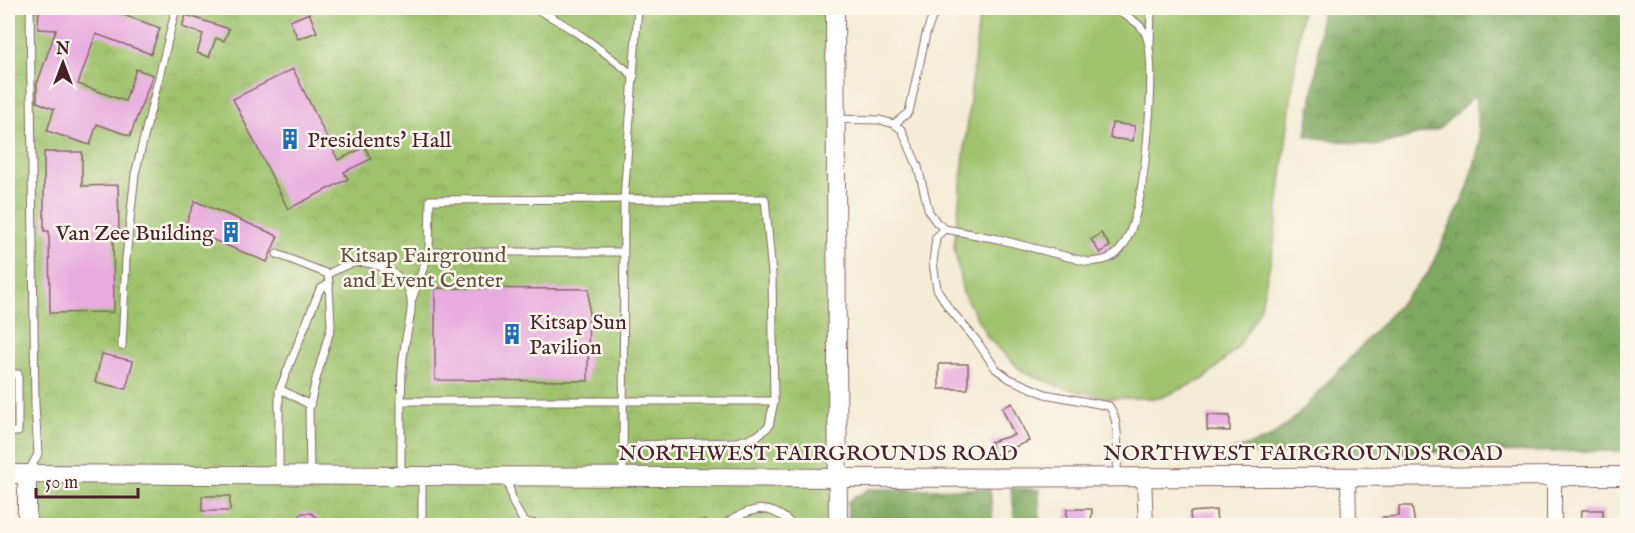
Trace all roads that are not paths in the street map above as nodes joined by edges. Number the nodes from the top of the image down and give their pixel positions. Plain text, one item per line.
1 (30, 8) edge
2 (176, 8) edge
3 (534, 8) edge
4 (638, 8) edge
5 (835, 8) edge
6 (941, 8) edge
7 (1110, 8) edge
8 (1151, 8) edge
9 (1150, 47) junction
10 (634, 76) junction
11 (836, 119) junction
12 (894, 124) junction
13 (624, 199) junction
14 (945, 229) junction
15 (429, 252) junction
16 (623, 252) junction
17 (277, 254) dead end
18 (328, 274) junction
19 (329, 284) junction
20 (412, 299) junction
21 (122, 346) dead end
22 (8, 374) edge
23 (280, 389) junction
24 (774, 400) junction
25 (623, 401) junction
26 (401, 402) junction
27 (310, 405) junction
28 (8, 432) edge
29 (639, 445) dead end
30 (8, 474) edge
31 (27, 474) junction
32 (279, 474) junction
33 (310, 474) junction
34 (401, 475) junction
35 (422, 475) junction
36 (506, 476) junction
37 (623, 476) junction
38 (1348, 476) junction
39 (1554, 476) junction
40 (1628, 476) edge
41 (839, 477) junction
42 (1117, 477) junction
43 (1144, 477) junction
44 (27, 525) edge
45 (422, 525) edge
46 (549, 525) edge
47 (692, 525) edge
48 (706, 525) edge
49 (721, 525) edge
50 (794, 525) edge
51 (838, 525) edge
52 (1146, 525) edge
53 (1349, 525) edge
54 (1554, 525) edge

1 - 31 lane
2 - 21 lane
3 - 10 lane
4 - 10 lane
5 - 11 main road
6 - 12 lane
7 - 9 lane
8 - 9 lane
9 - 14 lane
10 - 13 lane
11 - 12 lane
11 - 41 main road
12 - 14 lane
13 - 15 lane
13 - 16 lane
13 - 24 lane
14 - 42 lane
15 - 16 lane
15 - 20 lane
16 - 25 lane
17 - 18 lane
18 - 19 lane
18 - 20 lane
19 - 23 lane
19 - 27 lane
20 - 26 lane
22 - 28 lane
23 - 27 lane
23 - 32 lane
24 - 25 lane
24 - 29 lane
25 - 26 lane
25 - 37 lane
26 - 34 lane
27 - 33 lane
30 - 31 main road, NORTHWEST FAIRGROUNDS ROAD
31 - 32 main road, NORTHWEST FAIRGROUNDS ROAD
31 - 44 main road
32 - 33 main road, NORTHWEST FAIRGROUNDS ROAD
33 - 34 main road, NORTHWEST FAIRGROUNDS ROAD
34 - 35 main road, NORTHWEST FAIRGROUNDS ROAD
35 - 36 main road, NORTHWEST FAIRGROUNDS ROAD
35 - 45 lane
36 - 37 main road, NORTHWEST FAIRGROUNDS ROAD
36 - 46 lane
37 - 41 main road, NORTHWEST FAIRGROUNDS ROAD
38 - 39 main road, NORTHWEST FAIRGROUNDS ROAD
38 - 43 main road, NORTHWEST FAIRGROUNDS ROAD
38 - 53 street
39 - 40 main road, NORTHWEST FAIRGROUNDS ROAD
39 - 54 street
41 - 42 main road, NORTHWEST FAIRGROUNDS ROAD
41 - 51 main road
42 - 43 main road, NORTHWEST FAIRGROUNDS ROAD
43 - 52 street
47 - 48 lane
49 - 50 lane

